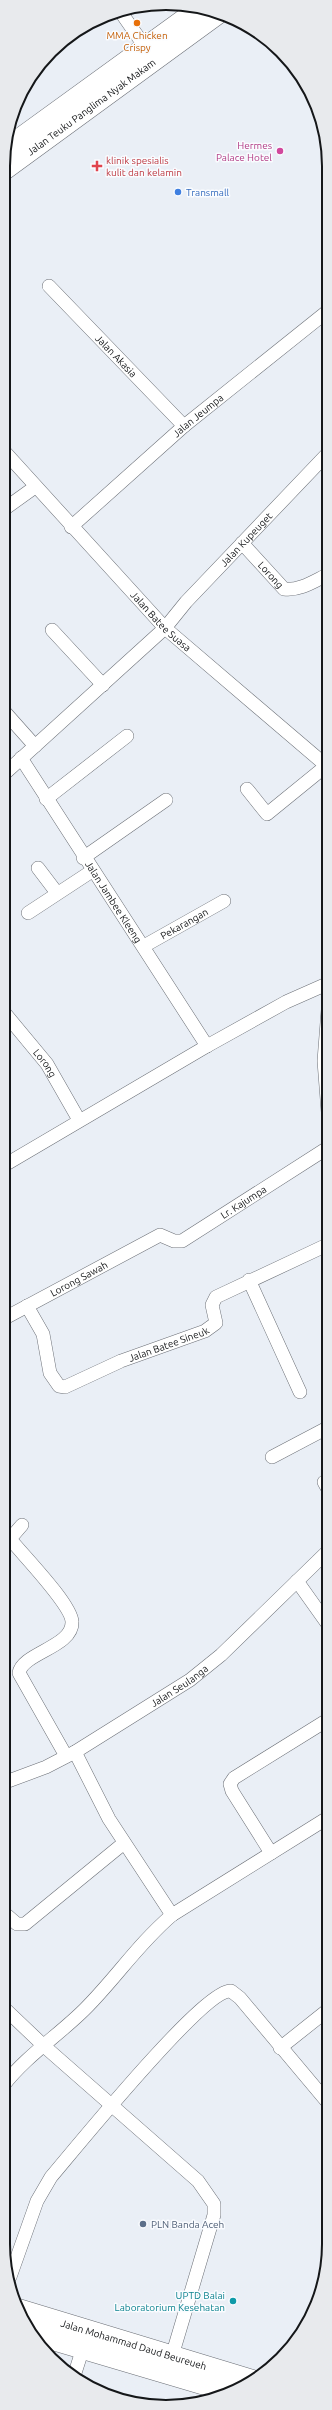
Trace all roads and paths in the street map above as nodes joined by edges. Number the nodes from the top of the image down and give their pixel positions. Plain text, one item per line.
1 (194, 13) edge
2 (123, 16) edge
3 (213, 17) edge
4 (150, 54) junction
5 (11, 145) edge
6 (10, 165) edge
7 (49, 286) dead end
8 (322, 316) edge
9 (184, 426) junction
10 (10, 458) edge
11 (322, 459) edge
12 (35, 487) junction
13 (10, 505) edge
14 (72, 527) junction
15 (242, 543) junction
16 (322, 577) edge
17 (164, 628) junction
18 (52, 630) dead end
19 (103, 685) junction
20 (10, 718) edge
21 (127, 736) dead end
22 (35, 746) junction
23 (20, 758) junction
24 (322, 763) edge
25 (10, 768) edge
26 (322, 771) edge
27 (247, 789) dead end
28 (46, 799) junction
29 (166, 800) dead end
30 (84, 858) junction
31 (38, 868) dead end
32 (92, 870) junction
33 (58, 893) junction
34 (224, 902) dead end
35 (28, 913) dead end
36 (144, 946) junction
37 (322, 986) edge
38 (10, 1019) edge
39 (207, 1046) junction
40 (78, 1120) junction
41 (322, 1151) edge
42 (10, 1162) edge
43 (155, 1237) joint
44 (322, 1247) edge
45 (249, 1280) junction
46 (27, 1306) junction
47 (10, 1315) edge
48 (300, 1392) dead end
49 (322, 1431) edge
50 (272, 1457) dead end
51 (22, 1525) dead end
52 (10, 1539) edge
53 (10, 1546) edge
54 (322, 1557) edge
55 (297, 1581) junction
56 (322, 1616) edge
57 (322, 1723) edge
58 (71, 1754) junction
59 (10, 1779) edge
60 (322, 1821) edge
61 (124, 1842) junction
62 (271, 1853) junction
63 (172, 1914) junction
64 (10, 1918) edge
65 (10, 2014) edge
66 (322, 2015) edge
67 (44, 2046) junction
68 (280, 2048) junction
69 (10, 2079) edge
70 (322, 2096) edge
71 (113, 2106) junction
72 (12, 2271) edge
73 (25, 2312) edge
74 (39, 2336) edge
75 (84, 2348) junction
76 (172, 2356) junction
77 (76, 2371) edge
78 (245, 2378) edge
79 (222, 2390) edge

1 - 4 main road, Jalan Teuku Panglima Nyak Makam
2 - 4 street
3 - 4 main road, Jalan Teuku Panglima Nyak Makam
4 - 5 main road, Jalan Teuku Panglima Nyak Makam
4 - 6 main road, Jalan Teuku Panglima Nyak Makam
7 - 9 street, Jalan Akasia
8 - 9 street, Jalan Jeumpa
9 - 14 street, Jalan Jeumpa
10 - 12 street, Jalan Batee Suasa
11 - 15 street, Jalan Kupeuget
12 - 13 street
12 - 14 street, Jalan Batee Suasa
14 - 17 street, Jalan Batee Suasa
15 - 16 street, Lorong
15 - 17 street, Jalan Kupeuget
17 - 19 street, Jalan Kupeuget
17 - 24 street, Jalan Batee Suasa
18 - 19 street
19 - 22 street, Jalan Kupeuget
20 - 22 street
21 - 28 street
22 - 23 street, Jalan Kupeuget
23 - 25 street, Jalan Kupeuget
23 - 28 street, Jalan Jambee Kleeng
26 - 27 street
28 - 30 street, Jalan Jambee Kleeng
29 - 30 street
30 - 32 street, Jalan Jambee Kleeng
31 - 33 street
32 - 33 street
32 - 36 street, Jalan Jambee Kleeng
33 - 35 street
34 - 36 street, Pekarangan
36 - 39 street, Jalan Jambee Kleeng
37 - 39 street
38 - 40 street, Lorong
39 - 40 street
40 - 42 street
41 - 43 street, Lr. Kajumpa
43 - 46 street, Lorong Sawah
44 - 45 street, Jalan Batee Sineuk
45 - 46 street, Jalan Batee Sineuk
45 - 48 street
46 - 47 street, Lorong Sawah
49 - 50 street
51 - 52 street
53 - 58 street
54 - 55 street, Jalan Seulanga
55 - 56 street
55 - 58 street, Jalan Seulanga
57 - 62 street
58 - 59 street, Jalan Seulanga
58 - 61 street
60 - 62 street
61 - 63 street
61 - 64 street
62 - 63 street
63 - 67 street
65 - 67 street
66 - 68 street
67 - 69 street
67 - 71 street
68 - 70 street
68 - 71 street
71 - 72 street
71 - 76 street
73 - 76 highway, Jalan Mohammad Daud Beureueh
74 - 75 highway, Jalan Mohammad Daud Beureueh
75 - 77 street
75 - 79 highway, Jalan Mohammad Daud Beureueh
76 - 78 highway, Jalan Mohammad Daud Beureueh

